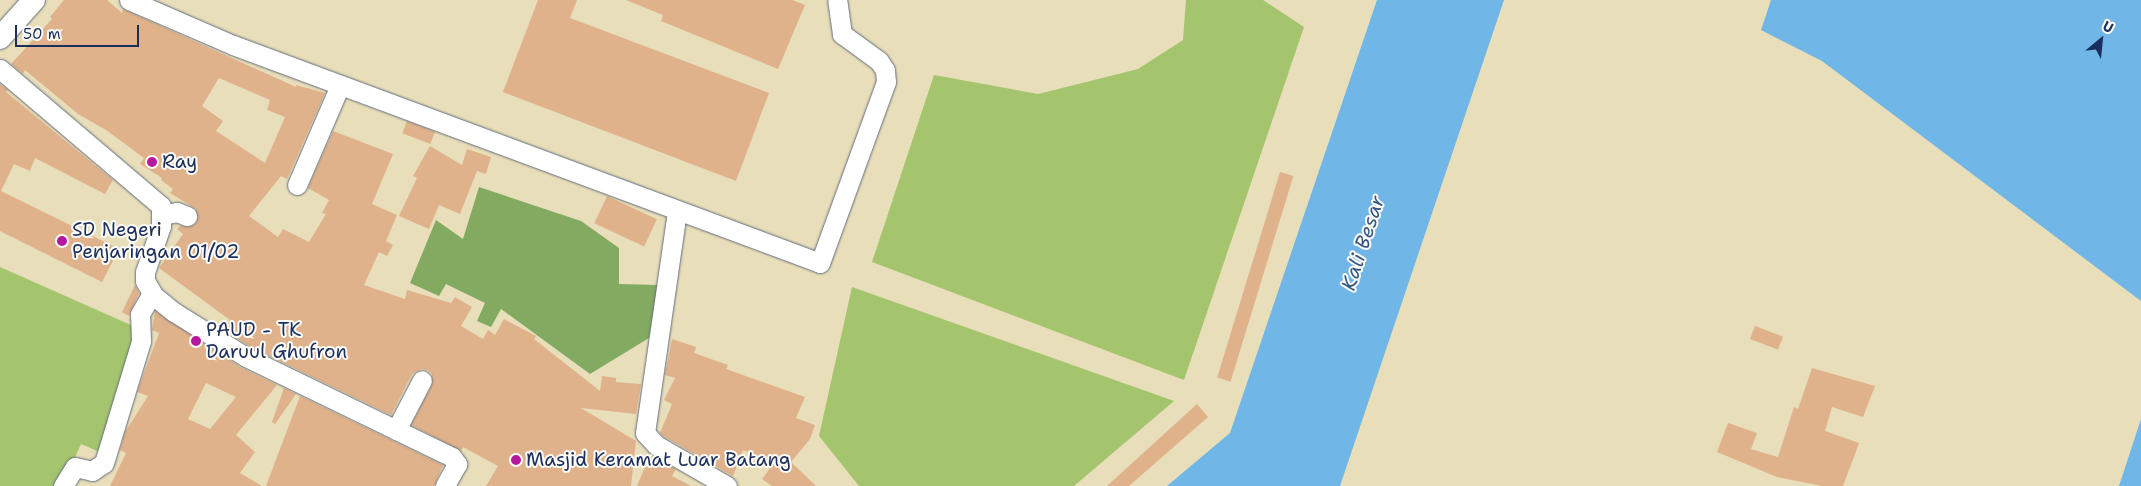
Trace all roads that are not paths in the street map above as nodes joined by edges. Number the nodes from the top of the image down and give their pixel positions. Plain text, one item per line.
1 (34, 0) edge
2 (129, 0) edge
3 (837, 0) edge
4 (5, 25) edge
5 (0, 69) edge
6 (340, 85) junction
7 (296, 185) dead end
8 (676, 211) junction
9 (162, 214) junction
10 (187, 216) dead end
11 (152, 293) junction
12 (422, 380) dead end
13 (396, 430) junction
14 (63, 486) edge
15 (445, 486) edge
16 (727, 486) edge

1 - 4 street
2 - 6 street
3 - 8 street
5 - 9 street
6 - 7 street
6 - 8 street
8 - 16 street
9 - 10 street
9 - 11 street
11 - 13 street
11 - 14 street
12 - 13 street
13 - 15 street

